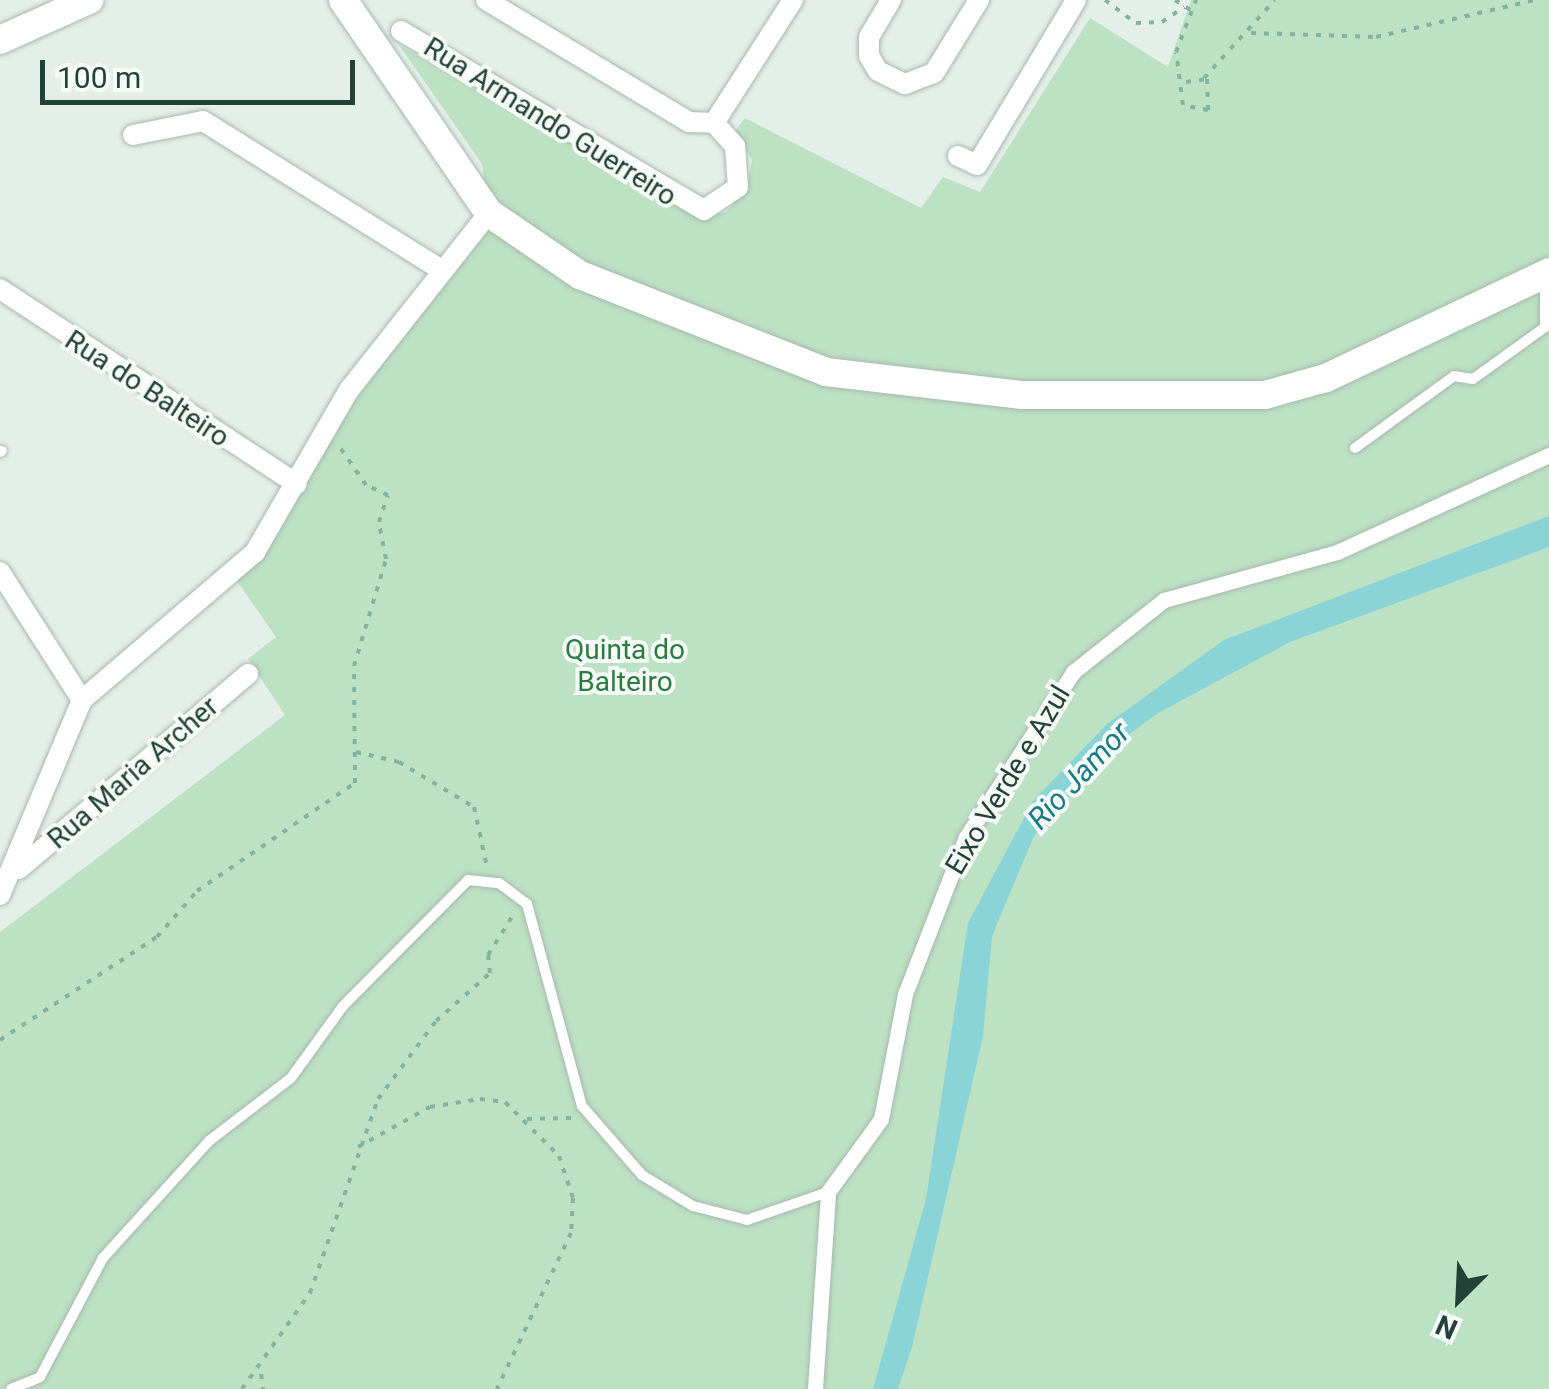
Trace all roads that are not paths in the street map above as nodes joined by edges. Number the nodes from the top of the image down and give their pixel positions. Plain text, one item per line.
1 (88, 0) edge
2 (343, 0) edge
3 (486, 0) edge
4 (793, 0) edge
5 (890, 0) edge
6 (979, 0) edge
7 (1076, 0) edge
8 (401, 30) dead end
9 (0, 40) edge
10 (714, 122) junction
11 (133, 135) dead end
12 (958, 156) dead end
13 (489, 213) junction
14 (438, 268) junction
15 (1547, 272) edge
16 (0, 288) edge
17 (1355, 448) dead end
18 (1549, 455) edge
19 (297, 484) junction
20 (0, 575) edge
21 (248, 674) dead end
22 (82, 700) junction
23 (18, 870) junction
24 (0, 895) edge
25 (828, 1192) junction
26 (11, 1389) edge
27 (815, 1389) edge

1 - 9 street
2 - 13 street
3 - 10 street
4 - 10 street
5 - 6 street
7 - 12 street
8 - 10 street, Rua Armando Guerreiro
11 - 14 street
13 - 14 street
13 - 15 street
14 - 19 street
15 - 17 lane
16 - 19 street, Rua do Balteiro
18 - 25 street, Eixo Verde e Azul
19 - 22 street
20 - 22 street
21 - 23 street, Rua Maria Archer
22 - 23 street
23 - 24 street
25 - 26 lane
25 - 27 street

